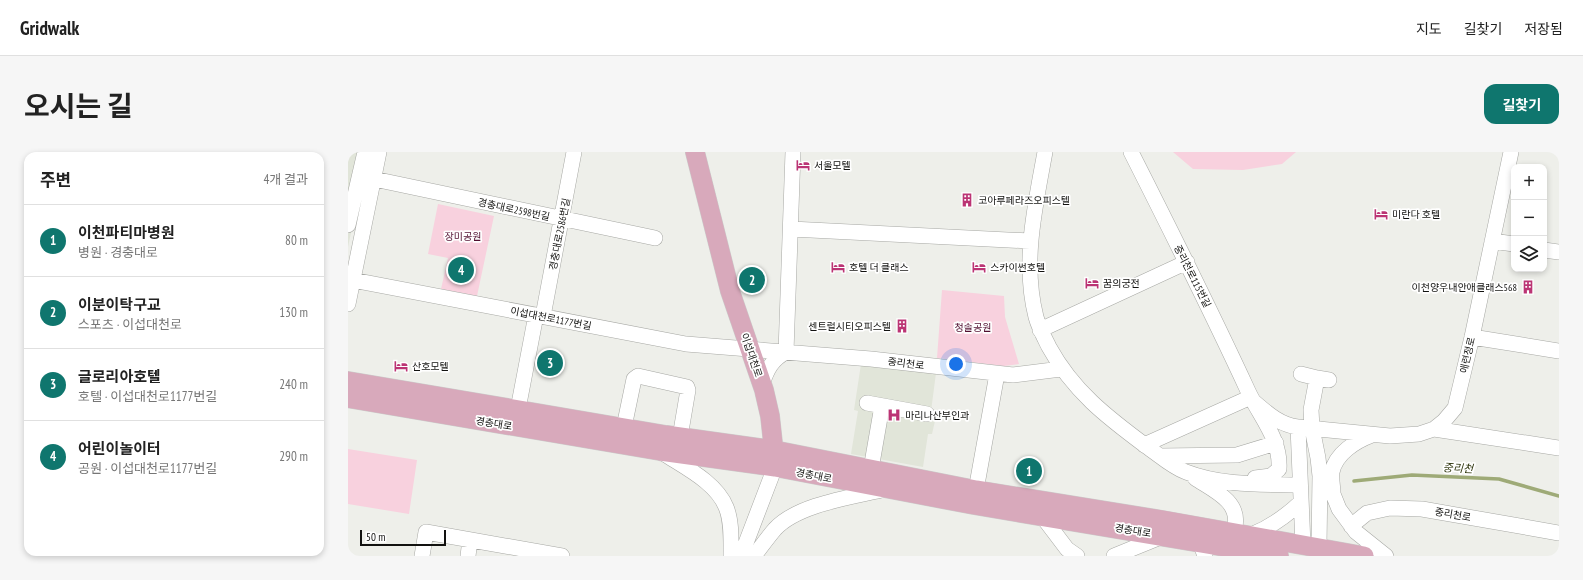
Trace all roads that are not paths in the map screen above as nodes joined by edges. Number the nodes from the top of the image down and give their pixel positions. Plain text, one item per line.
1 (365, 152) edge
2 (379, 152) edge
3 (574, 152) edge
4 (695, 152) edge
5 (793, 152) edge
6 (1045, 152) edge
7 (1131, 152) edge
8 (1511, 152) edge
9 (374, 179) junction
10 (563, 219) junction
11 (348, 225) edge
12 (791, 229) junction
13 (655, 238) dead end
14 (1492, 240) junction
15 (1030, 241) junction
16 (1511, 243) edge
17 (1547, 250) edge
18 (1559, 252) edge
19 (1186, 262) junction
20 (351, 279) edge
21 (348, 304) edge
22 (540, 315) junction
23 (1040, 330) junction
24 (1472, 337) junction
25 (750, 349) junction
26 (1559, 351) edge
27 (786, 352) junction
28 (1061, 369) junction
29 (997, 374) junction
30 (1301, 374) dead end
31 (348, 376) edge
32 (348, 381) edge
33 (762, 384) junction
34 (462, 397) junction
35 (348, 398) edge
36 (1252, 399) junction
37 (867, 403) dead end
38 (882, 406) junction
39 (519, 407) junction
40 (927, 414) dead end
41 (622, 427) junction
42 (1300, 427) junction
43 (1434, 429) junction
44 (1374, 435) junction
45 (680, 437) junction
46 (1276, 443) junction
47 (1144, 444) junction
48 (1559, 448) edge
49 (660, 451) junction
50 (1160, 456) junction
51 (774, 459) junction
52 (872, 469) junction
53 (1185, 472) junction
54 (1320, 479) junction
55 (1239, 483) junction
56 (1300, 484) junction
57 (888, 488) junction
58 (976, 490) junction
59 (1333, 494) junction
60 (1301, 502) junction
61 (1042, 516) junction
62 (1351, 526) junction
63 (1227, 532) junction
64 (1559, 533) edge
65 (1164, 535) junction
66 (1250, 535) junction
67 (470, 540) junction
68 (1203, 549) edge
69 (1311, 551) edge
70 (547, 555) edge
71 (422, 556) edge
72 (468, 556) edge
73 (562, 556) edge
74 (731, 556) edge
75 (741, 556) edge
76 (754, 556) edge
77 (1077, 556) edge
78 (1114, 556) edge
79 (1279, 556) edge
80 (1364, 556) edge
81 (1386, 556) edge

1 - 11 street
2 - 9 street
3 - 10 street, 경충대로2586번길
4 - 25 main road, 이섭대천로
5 - 12 street
6 - 15 street
7 - 19 street, 중리천로115번길
8 - 14 street, 애련정로
9 - 10 street, 경충대로2598번길
9 - 20 street
10 - 13 street, 경충대로2598번길
10 - 22 street, 경충대로2586번길
12 - 15 street
12 - 27 street
14 - 16 street
14 - 24 street, 애련정로
15 - 23 street
17 - 18 street
19 - 23 street
19 - 36 street, 중리천로115번길
20 - 21 street
20 - 22 street, 이섭대천로1177번길
22 - 25 street, 이섭대천로1177번길
22 - 39 street, 경충대로2586번길
23 - 28 street
24 - 26 street
24 - 43 street, 애련정로
25 - 27 street, 중리천로
25 - 33 main road, 이섭대천로
27 - 29 street, 중리천로
27 - 33 street
28 - 29 street, 중리천로
28 - 47 street
29 - 58 street
30 - 42 street
31 - 34 street, 경충대로
32 - 34 main road, 경충대로
33 - 51 main road, 이섭대천로
34 - 39 main road, 경충대로
35 - 49 main road, 경충대로
36 - 42 street
36 - 46 street, 중리천로115번길
36 - 47 street
37 - 38 street
38 - 40 street
38 - 52 street
39 - 41 main road, 경충대로
41 - 45 main road, 경충대로
41 - 45 street
42 - 44 street, 애련정로
42 - 46 street
42 - 54 street
42 - 56 street
43 - 44 street, 애련정로
43 - 48 street
44 - 59 street
45 - 51 main road, 경충대로
46 - 50 street
46 - 55 street, 중리천로115번길
47 - 50 street
49 - 51 main road, 경충대로
49 - 74 street
50 - 53 street
51 - 52 main road, 경충대로
51 - 57 main road, 경충대로
51 - 75 street, 이섭대천로
52 - 58 main road, 경충대로
53 - 55 street
53 - 63 street
54 - 59 street
54 - 69 street
55 - 56 street
56 - 60 street
57 - 61 main road, 경충대로
57 - 76 street
58 - 63 main road, 경충대로
59 - 62 street
60 - 66 street
60 - 69 street
61 - 65 main road, 경충대로
61 - 77 street
62 - 64 street, 중리천로
62 - 81 street
63 - 66 main road, 경충대로
65 - 68 main road, 경충대로
65 - 78 street
66 - 69 main road, 경충대로
67 - 70 street
67 - 71 street
67 - 72 street
68 - 79 main road, 경충대로
69 - 80 main road, 경충대로
70 - 73 street

